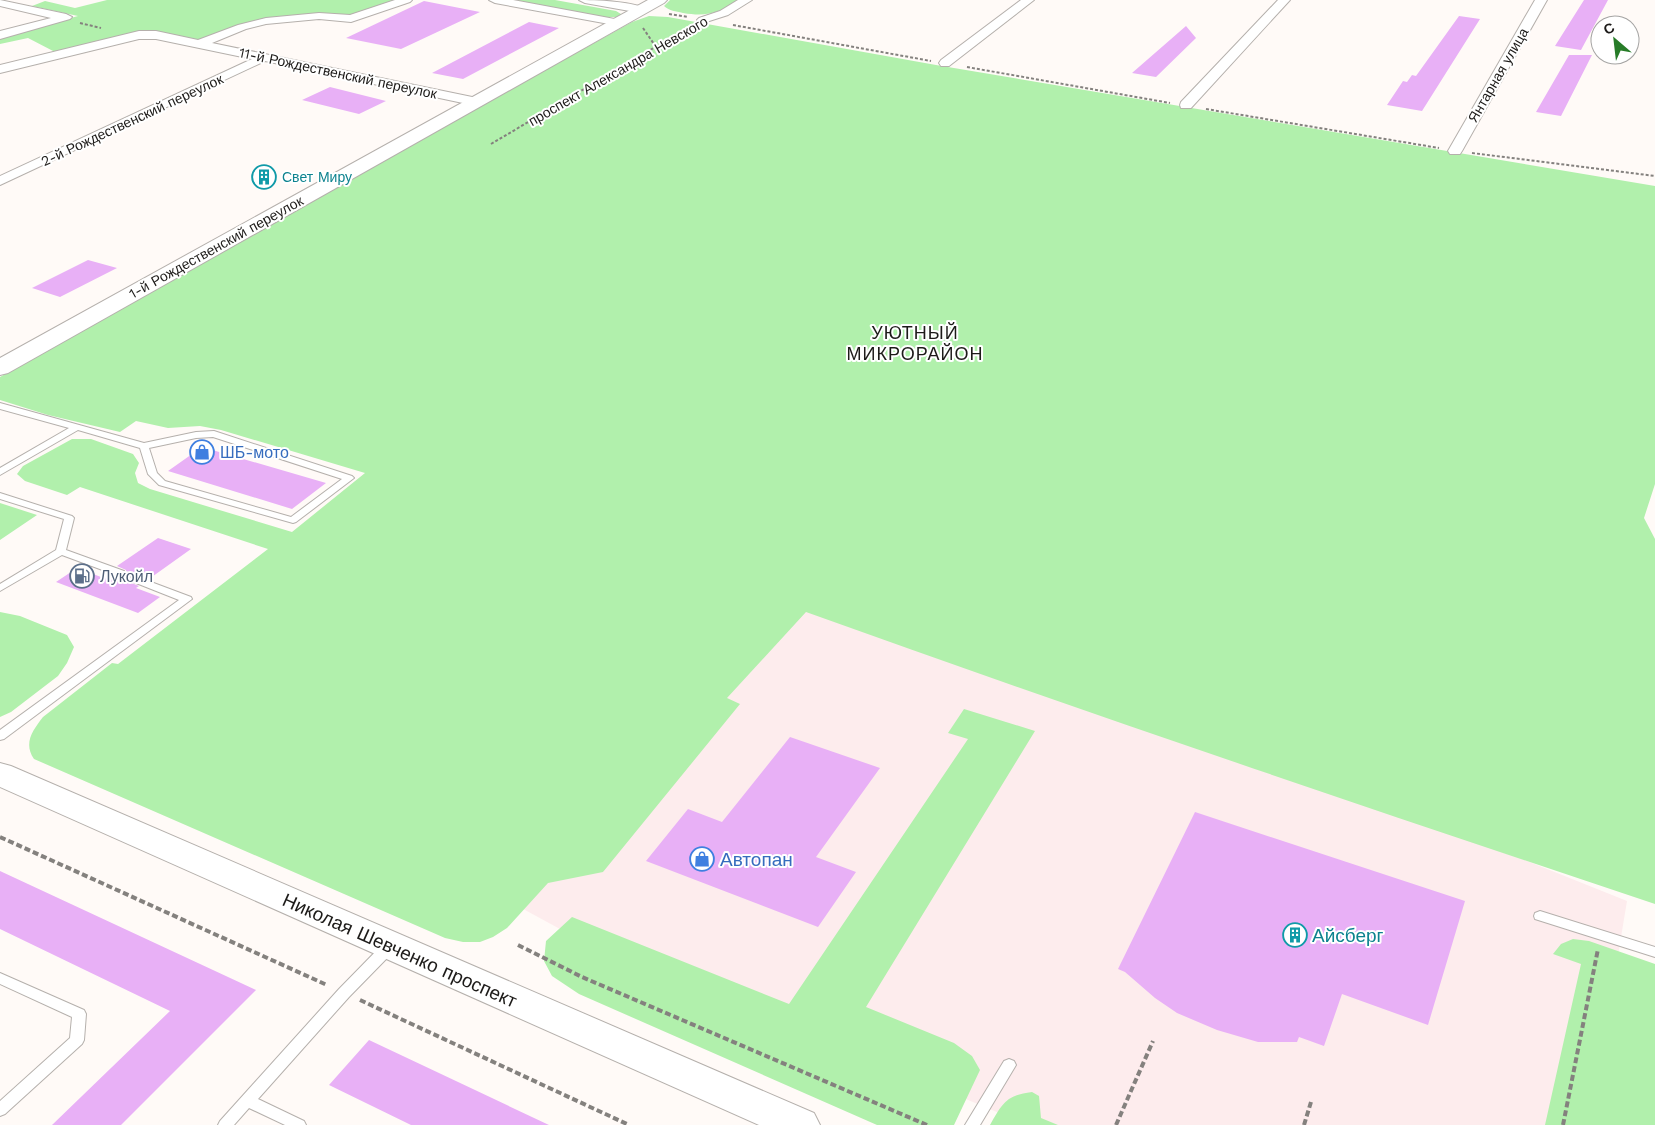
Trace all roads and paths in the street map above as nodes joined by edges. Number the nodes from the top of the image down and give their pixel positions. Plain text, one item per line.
1 (406, 0) edge
2 (496, 0) edge
3 (585, 0) edge
4 (659, 0) edge
5 (746, 0) edge
6 (1028, 0) edge
7 (1284, 0) edge
8 (1542, 0) edge
9 (0, 3) edge
10 (641, 10) junction
11 (66, 17) junction
12 (703, 20) junction
13 (620, 22) junction
14 (0, 35) edge
15 (124, 38) junction
16 (199, 44) junction
17 (656, 47) junction
18 (263, 58) junction
19 (945, 63) dead end
20 (0, 70) edge
21 (477, 102) junction
22 (1186, 105) dead end
23 (491, 144) dead end
24 (1455, 151) dead end
25 (0, 181) edge
26 (0, 368) edge
27 (0, 406) edge
28 (77, 427) junction
29 (144, 446) junction
30 (0, 472) edge
31 (0, 496) edge
32 (61, 550) junction
33 (120, 573) dead end
34 (135, 579) dead end
35 (0, 588) edge
36 (0, 736) edge
37 (0, 774) edge
38 (0, 837) edge
39 (1540, 916) dead end
40 (1601, 936) junction
41 (518, 945) dead end
42 (390, 946) junction
43 (1655, 952) edge
44 (0, 978) edge
45 (344, 993) junction
46 (1153, 1041) dead end
47 (1009, 1065) dead end
48 (249, 1100) junction
49 (1311, 1102) dead end
50 (0, 1110) edge
51 (225, 1125) edge
52 (298, 1125) edge
53 (629, 1125) edge
54 (800, 1125) edge
55 (927, 1125) edge
56 (972, 1125) edge
57 (1116, 1125) edge
58 (1304, 1125) edge
59 (1563, 1125) edge

1 - 16 street
2 - 13 street
3 - 10 street
4 - 10 street, 1-й Рождественский переулок
5 - 12 street, проспект Александра Невского
6 - 19 street
7 - 22 street
8 - 24 street, Янтарная улица
9 - 11 street
10 - 12 path
10 - 13 street, 1-й Рождественский переулок
10 - 17 path
11 - 14 street
11 - 15 path
12 - 17 path, проспект Александра Невского
13 - 21 street, 1-й Рождественский переулок
15 - 16 street, 11-й Рождественский переулок
15 - 20 street, 11-й Рождественский переулок
16 - 18 street, 11-й Рождественский переулок
17 - 23 path, проспект Александра Невского
18 - 21 street, 11-й Рождественский переулок
18 - 25 street, 2-й Рождественский переулок
21 - 26 street, 1-й Рождественский переулок
27 - 28 lane
28 - 29 lane
28 - 30 lane
29 - 29 lane
31 - 32 lane
32 - 33 lane
32 - 35 lane
34 - 36 lane
37 - 42 street, Николая Шевченко проспект
38 - 45 path
39 - 40 lane
40 - 43 lane
40 - 59 path
41 - 55 path
42 - 45 lane
42 - 54 street, Николая Шевченко проспект
44 - 50 lane
45 - 48 lane
45 - 53 path
46 - 57 path
47 - 56 lane
48 - 51 lane
48 - 52 lane
49 - 58 path

